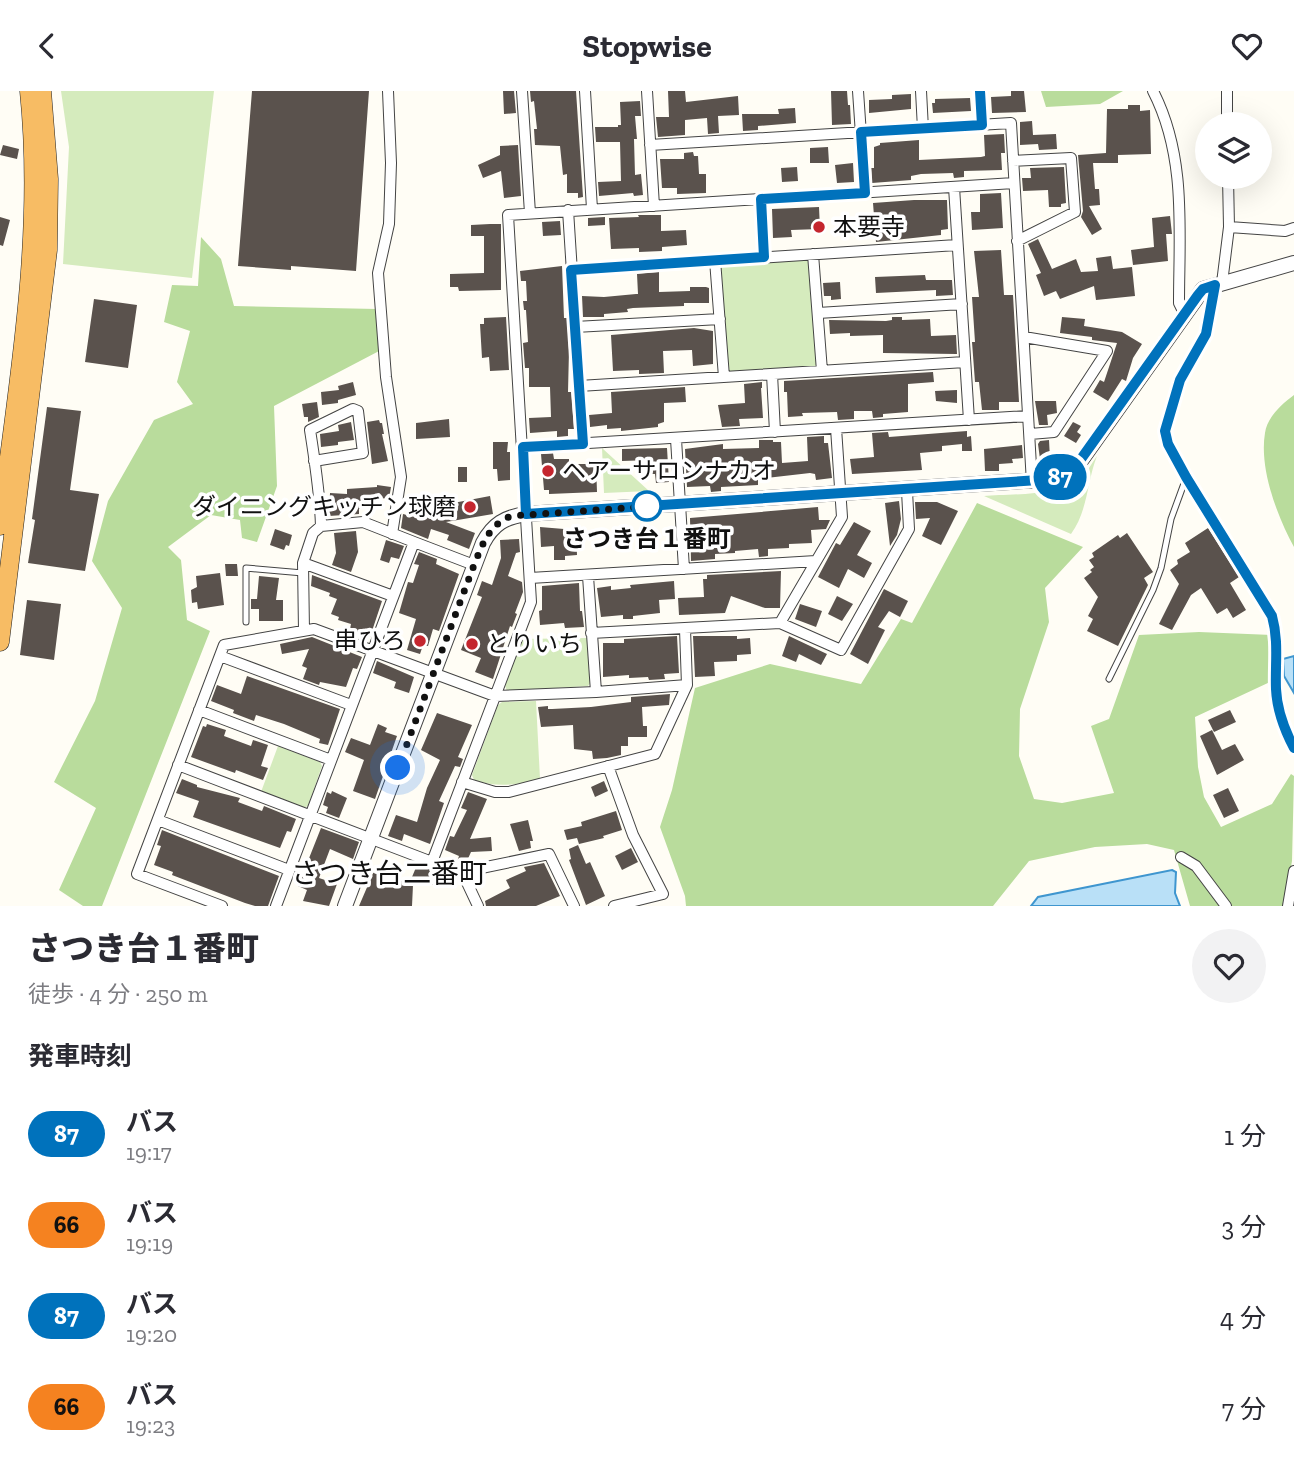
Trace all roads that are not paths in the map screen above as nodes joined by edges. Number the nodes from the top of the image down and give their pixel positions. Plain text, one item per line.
1 (29, 91) edge
2 (42, 91) edge
3 (388, 91) edge
4 (522, 91) edge
5 (585, 91) edge
6 (647, 91) edge
7 (859, 91) edge
8 (921, 91) edge
9 (980, 91) edge
10 (1153, 91) edge
11 (1227, 91) edge
12 (1227, 112) edge
13 (982, 125) junction
14 (923, 129) junction
15 (861, 132) junction
16 (650, 145) junction
17 (1013, 161) junction
18 (1014, 183) junction
19 (954, 187) junction
20 (1228, 189) edge
21 (865, 193) junction
22 (761, 199) junction
23 (654, 206) junction
24 (593, 209) junction
25 (568, 210) junction
26 (530, 213) junction
27 (1229, 227) junction
28 (1294, 228) edge
29 (1017, 241) junction
30 (957, 245) junction
31 (813, 254) junction
32 (764, 257) junction
33 (715, 260) junction
34 (1294, 263) edge
35 (571, 270) junction
36 (1219, 284) junction
37 (962, 304) junction
38 (818, 313) junction
39 (1184, 313) junction
40 (720, 319) junction
41 (575, 327) junction
42 (1024, 337) junction
43 (965, 362) junction
44 (822, 371) junction
45 (772, 374) junction
46 (724, 377) junction
47 (579, 386) junction
48 (1028, 416) junction
49 (969, 420) junction
50 (836, 428) junction
51 (775, 432) junction
52 (1030, 434) junction
53 (676, 439) junction
54 (583, 444) junction
55 (523, 447) junction
56 (314, 461) junction
57 (1186, 477) junction
58 (1032, 482) junction
59 (907, 491) junction
60 (841, 494) junction
61 (680, 504) junction
62 (526, 514) junction
63 (0, 526) edge
64 (321, 526) junction
65 (392, 534) junction
66 (414, 542) junction
67 (816, 561) junction
68 (474, 565) junction
69 (303, 568) junction
70 (684, 569) junction
71 (588, 576) junction
72 (530, 579) junction
73 (393, 596) junction
74 (246, 622) dead end
75 (780, 623) junction
76 (685, 629) junction
77 (303, 631) junction
78 (591, 633) junction
79 (0, 642) edge
80 (372, 651) junction
81 (220, 656) junction
82 (433, 675) junction
83 (1109, 680) dead end
84 (687, 685) junction
85 (596, 692) junction
86 (495, 697) junction
87 (351, 705) junction
88 (199, 710) junction
89 (1294, 748) edge
90 (331, 760) junction
91 (178, 765) junction
92 (608, 766) junction
93 (462, 782) junction
94 (310, 815) junction
95 (158, 820) junction
96 (371, 838) junction
97 (1181, 857) dead end
98 (432, 862) junction
99 (289, 870) junction
100 (1294, 871) edge
101 (462, 872) junction
102 (222, 906) edge
103 (276, 906) edge
104 (345, 906) edge
105 (478, 906) edge
106 (574, 906) edge
107 (614, 906) edge
108 (1226, 906) edge
109 (1287, 906) edge

1 - 63 highway
2 - 79 highway
3 - 65 street
4 - 26 street
5 - 24 street
6 - 16 street
7 - 15 street
8 - 14 street
9 - 13 street
10 - 39 street
11 - 12 street
13 - 14 street
13 - 17 street
14 - 15 street
15 - 16 street
15 - 21 street
16 - 23 street
17 - 18 street
17 - 29 street
18 - 19 street
18 - 29 street
19 - 21 street
19 - 30 street
20 - 27 street
21 - 22 street
22 - 23 street
22 - 32 street
23 - 24 street
24 - 25 street
25 - 26 street
25 - 35 street
26 - 55 street
27 - 28 street
27 - 36 street
29 - 42 street
30 - 31 street
30 - 37 street
31 - 32 street
31 - 38 street
32 - 33 street
33 - 35 street
33 - 40 street
34 - 36 street
35 - 41 street
36 - 39 street
36 - 57 street
37 - 38 street
37 - 43 street
38 - 44 street
39 - 58 street
40 - 41 street
40 - 46 street
41 - 47 street
42 - 48 street
42 - 52 street
43 - 44 street
43 - 49 street
44 - 45 street
45 - 46 street
45 - 51 street
46 - 47 street
47 - 54 street
48 - 49 street
48 - 52 street
49 - 50 street
50 - 51 street
50 - 60 street
51 - 53 street
52 - 58 street
53 - 54 street
53 - 61 street
54 - 55 street
55 - 62 street
56 - 56 street
56 - 64 street
57 - 83 lane
57 - 89 street
58 - 59 street
59 - 60 street
59 - 75 street
60 - 61 street
60 - 67 street
61 - 62 street
61 - 70 street
62 - 68 street
62 - 72 street
64 - 65 street
64 - 69 street
65 - 66 street
66 - 68 street
66 - 73 street
67 - 70 street
67 - 75 street
68 - 82 street
69 - 73 street
69 - 74 lane
69 - 77 street
70 - 71 street
71 - 72 street
71 - 78 street
72 - 86 street
73 - 80 street
75 - 76 street
76 - 78 street
76 - 84 street
77 - 80 street
77 - 81 street
78 - 85 street
80 - 82 street
80 - 87 street
81 - 87 street
81 - 88 street
82 - 86 street
82 - 96 street
84 - 85 street
84 - 92 street
85 - 86 street
86 - 93 street
87 - 90 street
88 - 90 street
88 - 91 street
90 - 94 street
91 - 94 street
91 - 95 street
92 - 93 street
92 - 107 street
93 - 98 street
94 - 96 street
94 - 99 street
95 - 99 street
95 - 102 street
96 - 98 street
96 - 104 street
97 - 108 street
98 - 101 street
99 - 103 street
100 - 109 street
101 - 105 street
101 - 106 street

